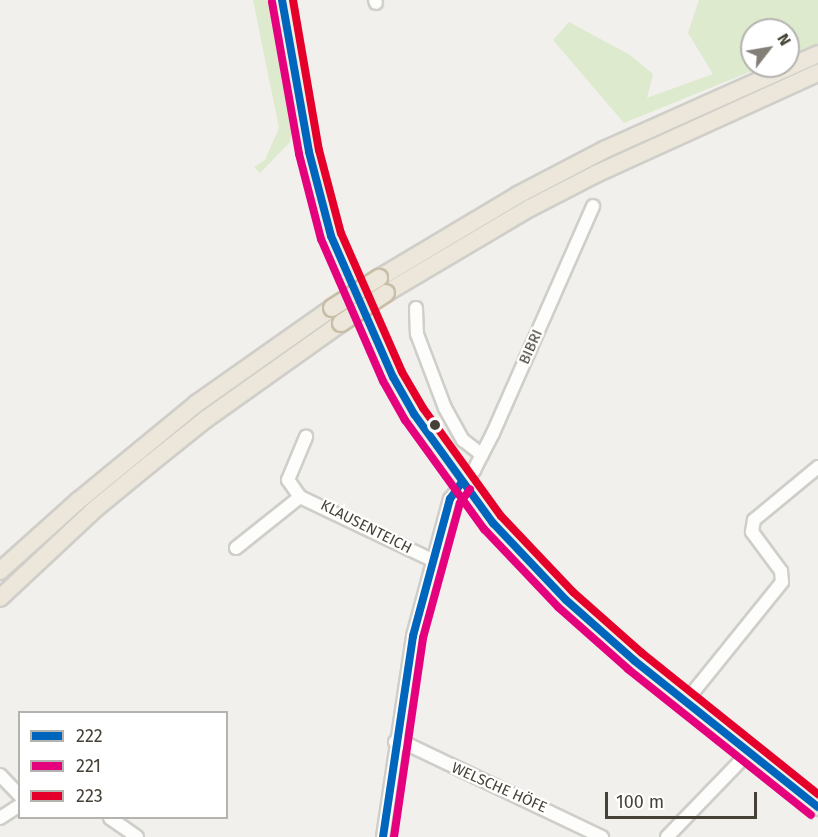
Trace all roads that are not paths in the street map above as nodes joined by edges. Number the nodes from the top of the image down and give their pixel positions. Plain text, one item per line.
1 (282, 0) edge
2 (818, 54) edge
3 (818, 74) edge
4 (594, 206) dead end
5 (416, 308) dead end
6 (337, 316) junction
7 (306, 437) dead end
8 (482, 455) junction
9 (818, 467) edge
10 (461, 483) junction
11 (300, 497) junction
12 (236, 548) dead end
13 (432, 560) junction
14 (0, 571) edge
15 (0, 598) edge
16 (686, 701) junction
17 (395, 742) junction
18 (749, 752) junction
19 (0, 776) edge
20 (18, 794) edge
21 (18, 806) edge
22 (818, 807) edge
23 (0, 818) edge
24 (111, 819) edge
25 (137, 837) edge
26 (383, 837) edge
27 (602, 837) edge
28 (667, 837) edge

1 - 10 main road
2 - 6 highway, bridge
3 - 6 highway, bridge
4 - 8 street, BIBRI
5 - 8 street
6 - 14 highway
6 - 15 highway
7 - 11 street, KLAUSENTEICH
8 - 10 street, BIBRI
9 - 16 street
10 - 13 street, BIBRI
10 - 16 main road
11 - 12 street, KLAUSENTEICH
11 - 13 street, KLAUSENTEICH
13 - 17 street, BIBRI
16 - 18 main road
17 - 26 street, BIBRI
17 - 27 street, WELSCHE HÖFE
18 - 22 main road
18 - 28 street
19 - 20 street
21 - 23 street
24 - 25 street

